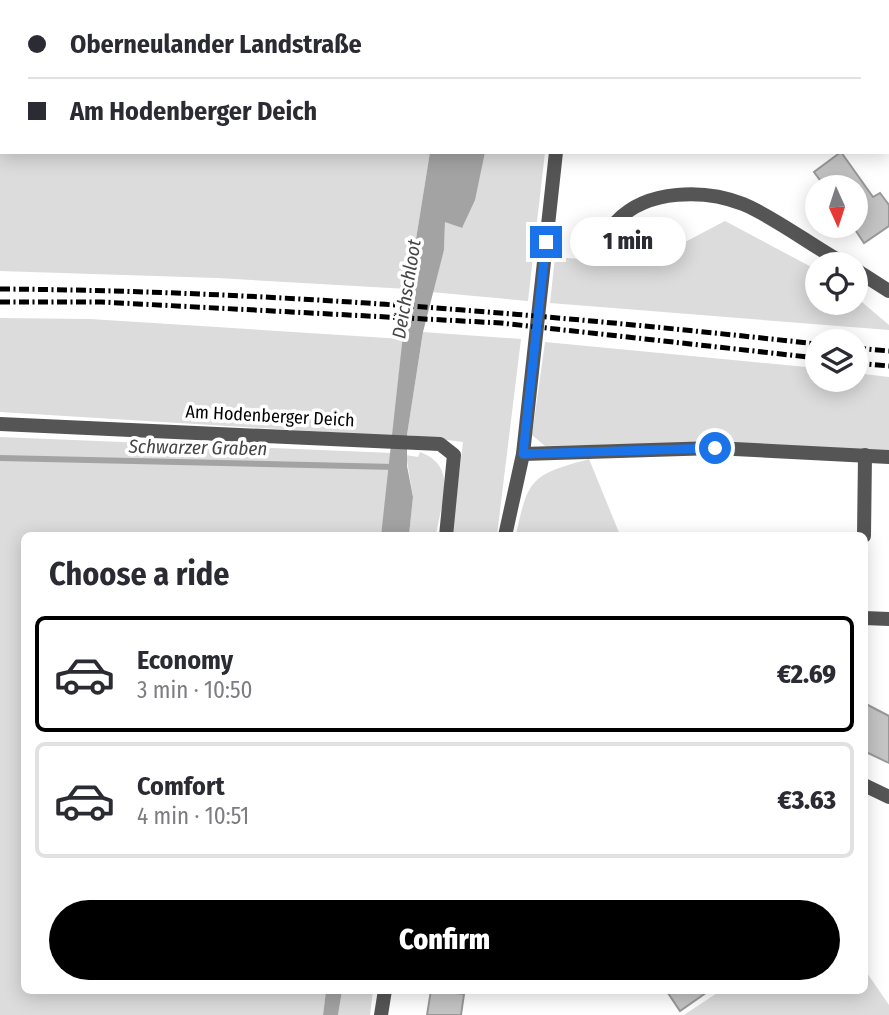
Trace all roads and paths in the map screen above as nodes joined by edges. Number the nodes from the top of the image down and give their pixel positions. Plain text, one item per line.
1 (556, 154) edge
2 (604, 245) dead end
3 (825, 252) edge
4 (868, 278) edge
5 (889, 291) edge
6 (0, 424) edge
7 (523, 454) junction
8 (865, 455) junction
9 (889, 457) edge
10 (446, 532) edge
11 (506, 532) edge
12 (864, 532) edge
13 (868, 618) edge
14 (889, 619) edge
15 (868, 787) edge
16 (889, 797) edge
17 (385, 994) edge
18 (382, 1015) edge

1 - 7 street
2 - 3 street
4 - 5 street
6 - 10 street, Am Hodenberger Deich
7 - 8 street
7 - 11 street
8 - 9 street
8 - 12 street
13 - 14 street
15 - 16 street
17 - 18 street

